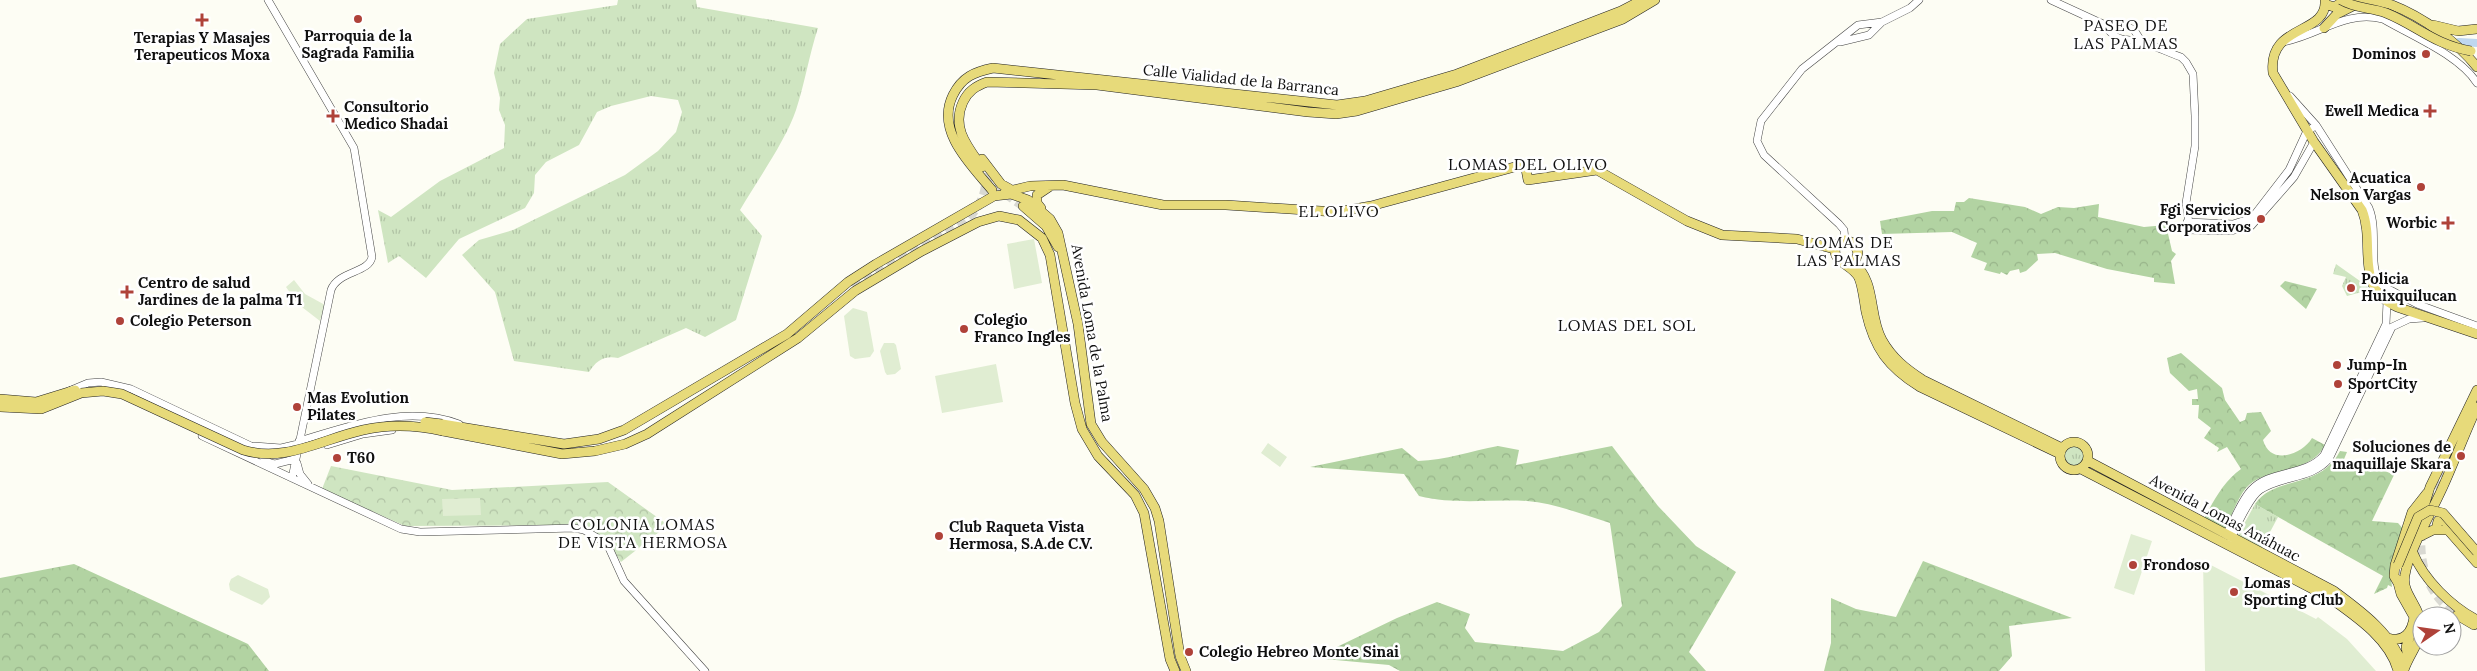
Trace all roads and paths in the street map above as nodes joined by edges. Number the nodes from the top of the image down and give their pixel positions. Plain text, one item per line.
1 (268, 0) edge
2 (1642, 0) edge
3 (1655, 0) edge
4 (1919, 0) edge
5 (2051, 0) edge
6 (2343, 1) edge
7 (2360, 1) edge
8 (2325, 2) edge
9 (1882, 22) junction
10 (1871, 23) junction
11 (2426, 23) junction
12 (2103, 24) junction
13 (2324, 28) junction
14 (2477, 29) edge
15 (1874, 31) junction
16 (1851, 36) junction
17 (2142, 42) junction
18 (2280, 43) junction
19 (2477, 52) edge
20 (2477, 67) edge
21 (1051, 83) junction
22 (2278, 83) junction
23 (2477, 83) edge
24 (2316, 125) junction
25 (2307, 131) junction
26 (2314, 142) junction
27 (2294, 169) junction
28 (988, 182) junction
29 (1052, 185) junction
30 (1030, 186) junction
31 (1010, 189) junction
32 (1035, 204) junction
33 (1044, 213) junction
34 (2187, 222) junction
35 (2202, 227) junction
36 (925, 235) junction
37 (1845, 240) junction
38 (931, 246) junction
39 (1834, 249) junction
40 (890, 260) dead end
41 (1850, 263) junction
42 (1071, 288) junction
43 (1057, 289) junction
44 (2387, 302) junction
45 (821, 309) junction
46 (2426, 318) junction
47 (2477, 326) edge
48 (2477, 334) edge
49 (763, 361) junction
50 (2477, 390) edge
51 (70, 394) junction
52 (0, 399) edge
53 (165, 404) junction
54 (2477, 407) edge
55 (0, 408) edge
56 (159, 415) junction
57 (187, 415) junction
58 (2477, 416) edge
59 (2464, 418) junction
60 (347, 425) junction
61 (183, 427) junction
62 (443, 427) junction
63 (471, 429) junction
64 (313, 437) junction
65 (350, 438) junction
66 (541, 441) junction
67 (299, 442) junction
68 (504, 443) junction
69 (251, 446) junction
70 (316, 448) junction
71 (535, 449) junction
72 (2455, 450) junction
73 (2061, 451) junction
74 (293, 458) junction
75 (2088, 461) junction
76 (268, 462) junction
77 (2081, 469) junction
78 (2452, 469) junction
79 (286, 475) junction
80 (1137, 480) junction
81 (310, 486) junction
82 (1129, 487) junction
83 (2439, 497) junction
84 (2441, 518) junction
85 (2436, 529) junction
86 (2229, 536) junction
87 (2215, 538) junction
88 (2420, 538) junction
89 (2412, 553) junction
90 (2477, 554) edge
91 (2477, 563) edge
92 (2398, 583) junction
93 (2412, 614) tunnel mouth
94 (2462, 618) tunnel mouth
95 (2477, 620) edge
96 (2477, 626) edge
97 (2412, 630) joint
98 (2388, 638) junction
99 (1178, 641) junction
100 (1166, 642) junction
101 (1180, 656) junction
102 (2408, 658) junction
103 (1170, 659) junction
104 (705, 671) edge
105 (1175, 671) edge
106 (1186, 671) edge
107 (2402, 671) edge

1 - 67 street
2 - 28 main road, Calle Vialidad de la Barranca
3 - 21 main road, Calle Vialidad de la Barranca
4 - 9 street
5 - 12 street
6 - 8 main road
6 - 19 main road, bridge
7 - 11 main road
7 - 13 main road
8 - 18 main road
9 - 10 street
9 - 15 street
10 - 15 street
10 - 16 street
11 - 14 main road
11 - 20 main road
12 - 17 street
12 - 17 street
13 - 18 street
13 - 23 street
15 - 16 street
16 - 37 street
17 - 34 street
18 - 22 main road
21 - 28 main road
21 - 31 main road
22 - 24 street
22 - 25 main road
24 - 25 street
24 - 47 street
25 - 26 main road
25 - 27 street
26 - 27 street
26 - 44 main road
27 - 35 street
28 - 31 main road
28 - 32 main road, Avenida Loma de la Palma
28 - 36 main road
29 - 30 main road
29 - 33 main road
29 - 39 main road
30 - 31 main road
30 - 32 main road
32 - 33 main road, Avenida Loma de la Palma
33 - 42 main road, Avenida Loma de la Palma
34 - 35 street
34 - 35 street
36 - 38 main road
36 - 45 main road
37 - 39 main road
37 - 41 main road
38 - 43 main road, Avenida Loma de la Palma
38 - 49 main road, Avenida Loma de la Palma
39 - 41 main road
40 - 45 main road
41 - 73 main road
42 - 43 main road
42 - 80 main road, Avenida Loma de la Palma
43 - 82 main road, Avenida Loma de la Palma
44 - 46 main road
44 - 86 street
45 - 49 main road
45 - 66 main road
46 - 48 main road
46 - 86 street
49 - 71 main road, Avenida Loma de la Palma
50 - 59 main road
51 - 52 main road
51 - 53 street
51 - 55 main road
51 - 56 street
51 - 62 main road, bridge
53 - 56 street
53 - 57 street
54 - 72 main road
56 - 61 street
57 - 61 street
57 - 69 street
58 - 78 main road
59 - 72 main road
59 - 92 main road
60 - 63 street
60 - 64 street
60 - 65 street
61 - 79 street
62 - 63 main road
62 - 68 main road, Avenida Loma de la Palma
63 - 66 main road
64 - 67 street
64 - 70 street
65 - 68 street, Avenida Loma de la Palma
65 - 70 street, Avenida Loma de la Palma
66 - 71 main road
67 - 69 street
67 - 74 street
68 - 71 main road, Avenida Loma de la Palma
69 - 76 street
70 - 74 street, Avenida Loma de la Palma
72 - 78 main road
73 - 75 main road
73 - 77 main road
74 - 76 street, Avenida Loma de la Palma
74 - 79 street
74 - 81 street
75 - 77 main road
75 - 86 main road, Avenida Lomas Anáhuac
76 - 79 street
77 - 87 main road, Avenida Lomas Anáhuac
78 - 83 main road
79 - 81 street
80 - 82 main road
80 - 99 main road, Avenida Loma de la Palma
81 - 104 street
82 - 100 main road, Avenida Loma de la Palma
83 - 84 main road
83 - 88 main road
84 - 85 main road
84 - 90 main road
85 - 88 main road
85 - 91 main road
86 - 87 street
86 - 98 main road, Avenida Lomas Anáhuac
87 - 107 main road, Avenida Lomas Anáhuac
88 - 89 main road
89 - 95 main road
89 - 102 main road
90 - 92 main road, bridge
92 - 93 main road
94 - 96 main road
97 - 98 main road
97 - 102 main road
98 - 107 main road, Avenida Lomas Anáhuac
99 - 100 main road
99 - 101 main road, Avenida Loma de la Palma
100 - 103 main road, Avenida Loma de la Palma
101 - 103 main road
101 - 106 main road, Avenida Loma de la Palma
102 - 107 main road
103 - 105 main road, Avenida Loma de la Palma

